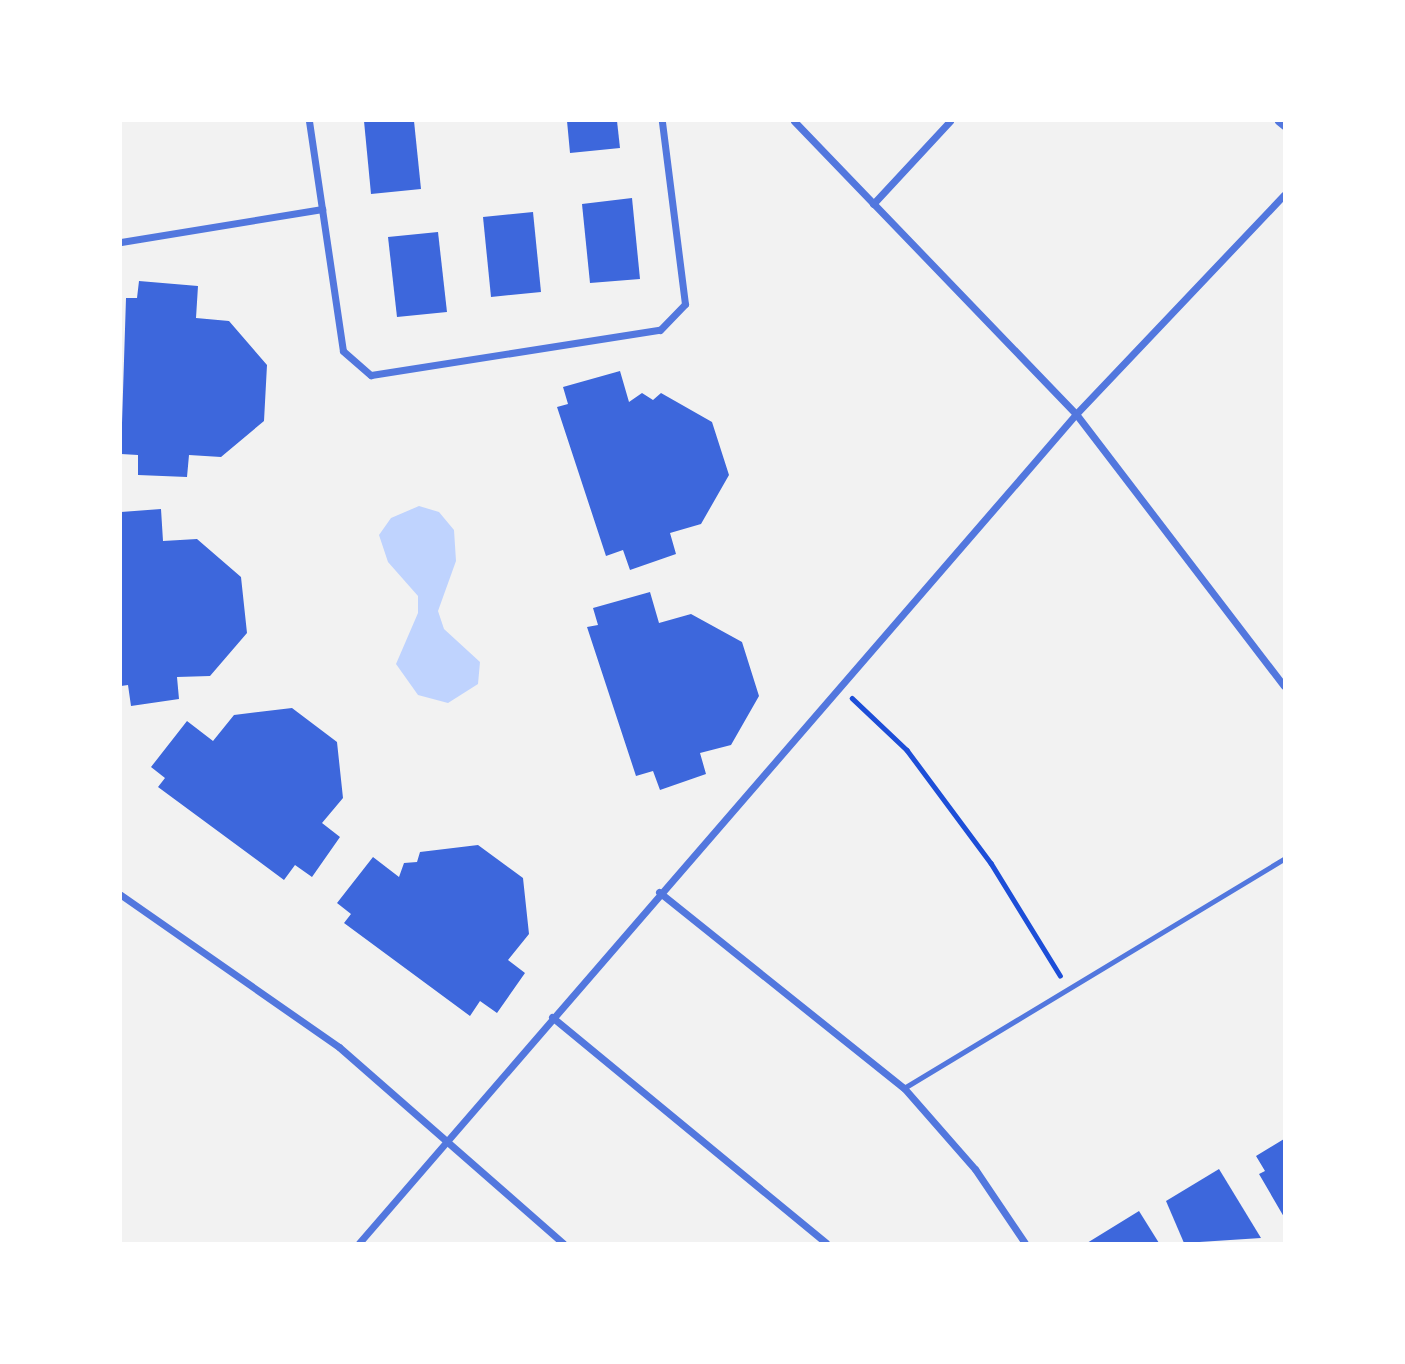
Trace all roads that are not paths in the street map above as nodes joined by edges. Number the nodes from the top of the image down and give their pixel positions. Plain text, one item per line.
1 (309, 121) edge
2 (662, 121) edge
3 (794, 121) edge
4 (950, 121) edge
5 (1278, 121) edge
6 (1284, 127) edge
7 (1284, 195) edge
8 (873, 204) junction
9 (322, 209) junction
10 (121, 242) edge
11 (1076, 414) junction
12 (1284, 686) edge
13 (1284, 859) edge
14 (659, 892) junction
15 (121, 895) edge
16 (552, 1017) junction
17 (904, 1088) junction
18 (450, 1140) junction
19 (359, 1243) edge
20 (563, 1243) edge
21 (826, 1243) edge
22 (1026, 1243) edge

1 - 9 street
2 - 9 street
3 - 8 street
4 - 8 street
5 - 6 street
7 - 11 street
8 - 11 street
9 - 10 street
11 - 12 street
11 - 14 street
13 - 17 lane
14 - 16 street
14 - 17 street
15 - 18 street
16 - 18 street
16 - 21 street
17 - 22 street
18 - 19 street
18 - 20 street

